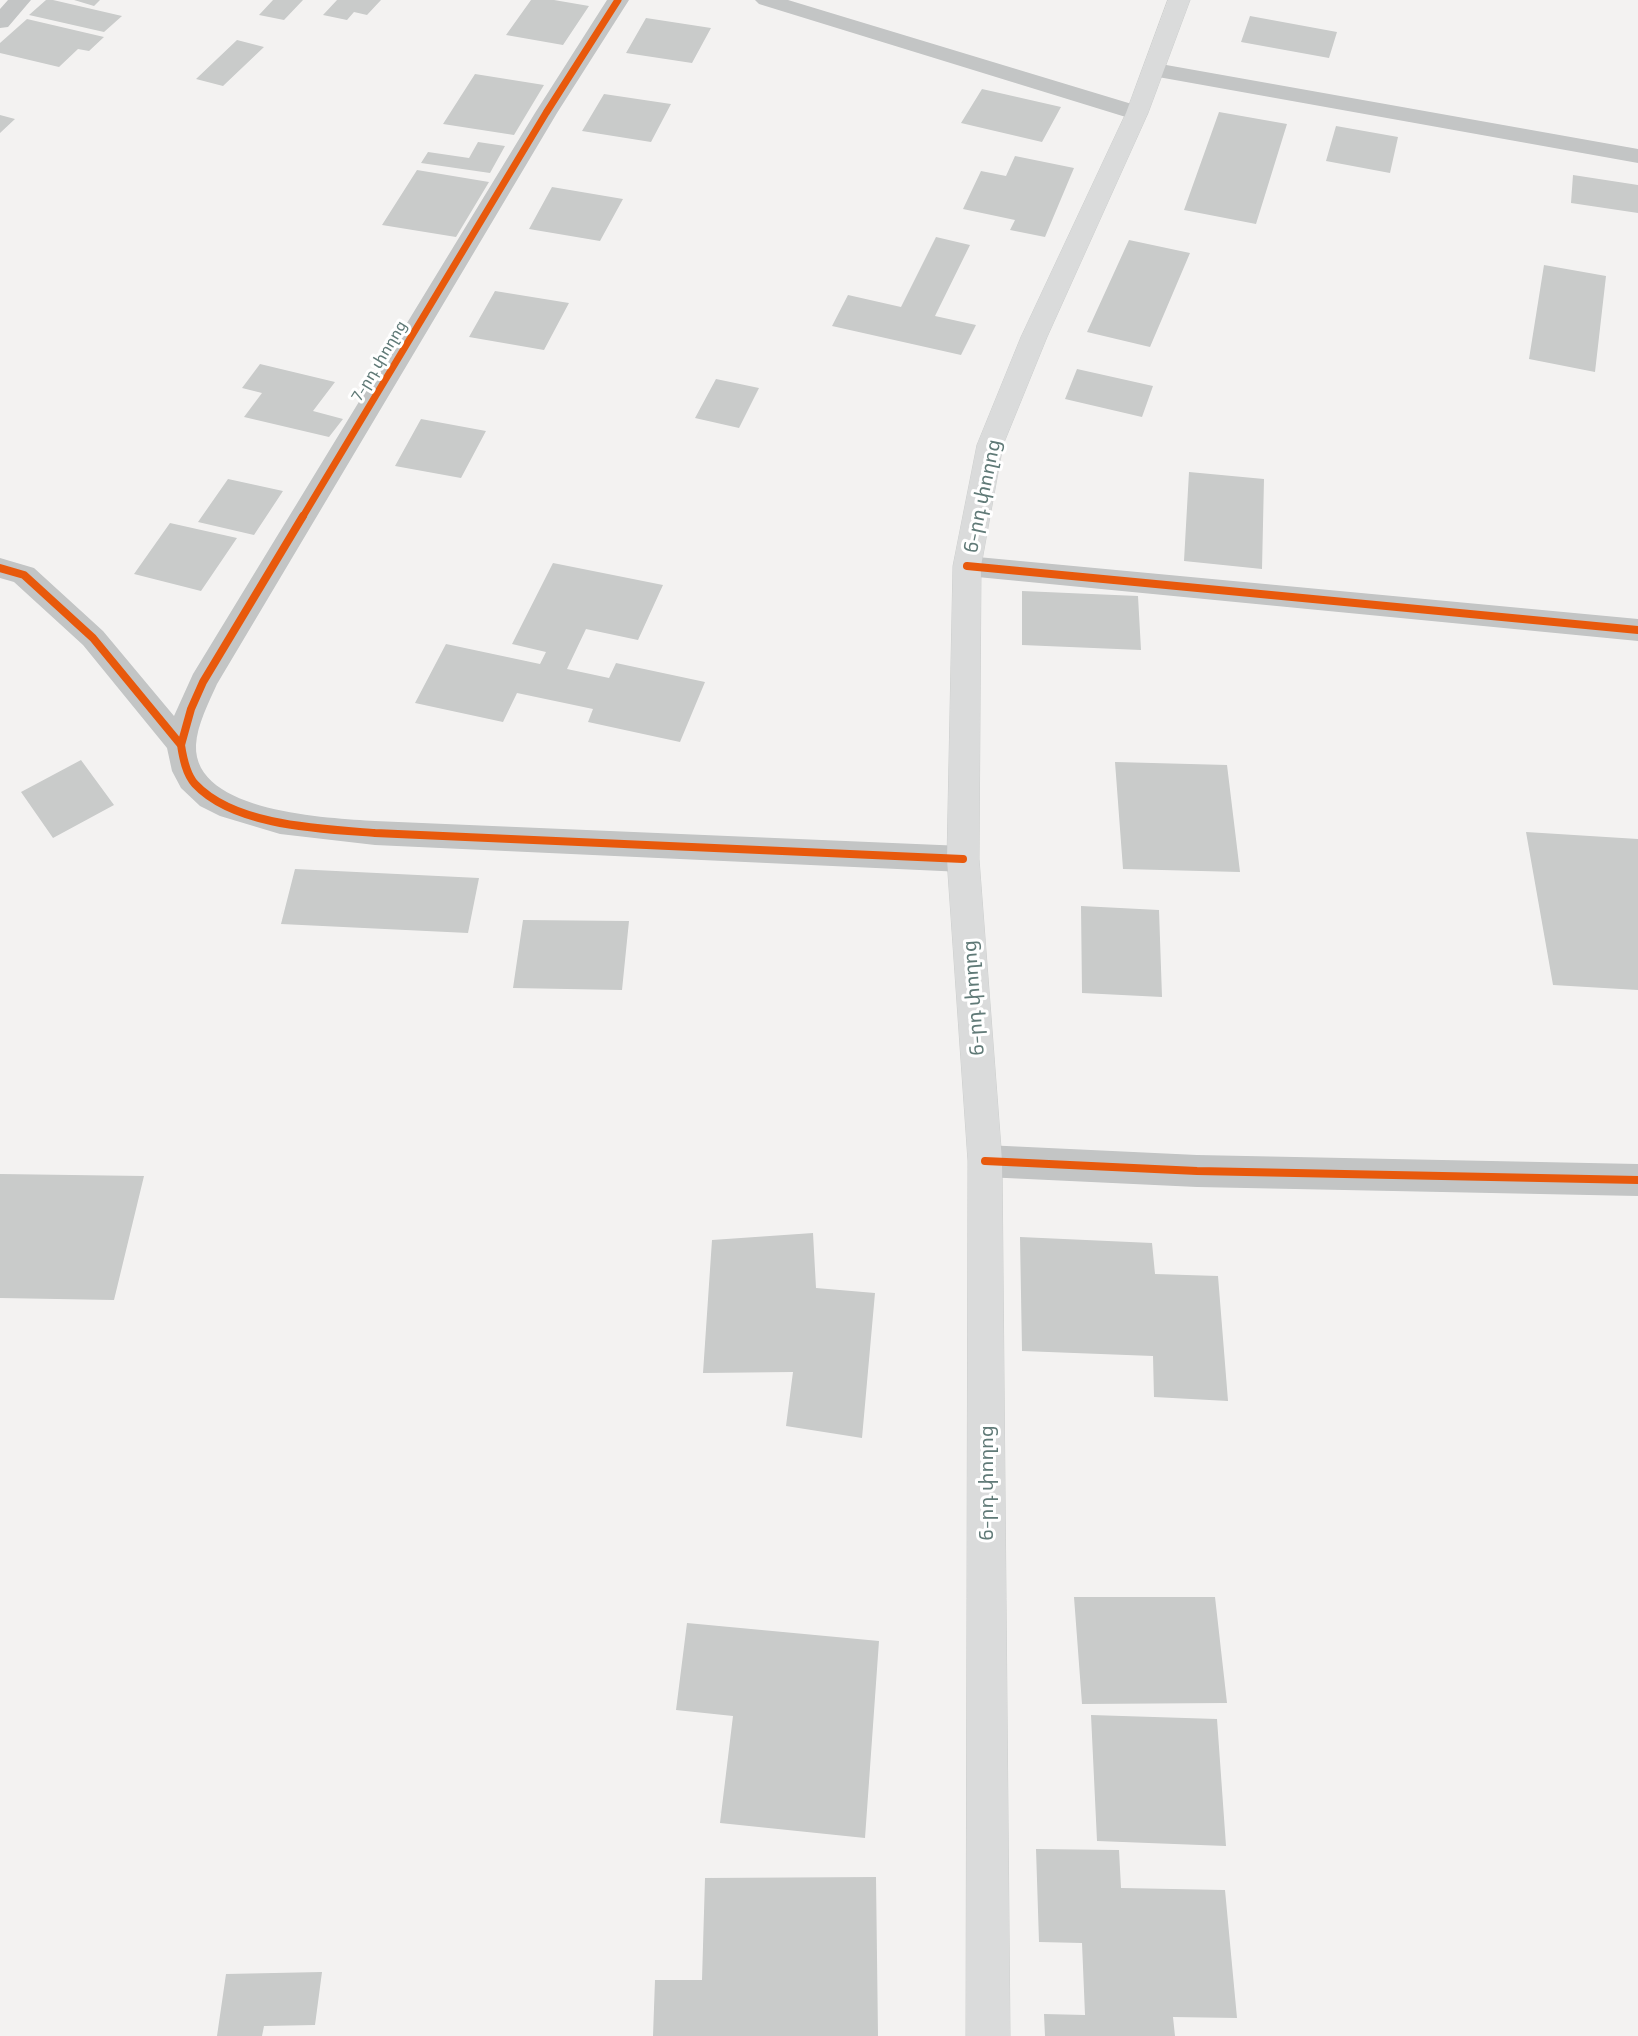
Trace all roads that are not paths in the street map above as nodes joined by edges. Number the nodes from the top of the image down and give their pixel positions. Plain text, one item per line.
1 (20, 0) edge
2 (618, 0) edge
3 (766, 0) edge
4 (1179, 0) edge
5 (0, 22) edge
6 (1155, 70) junction
7 (1137, 113) junction
8 (1638, 156) edge
9 (967, 566) junction
10 (0, 568) edge
11 (1638, 630) edge
12 (181, 745) junction
13 (963, 859) junction
14 (985, 1161) junction
15 (1638, 1180) edge
16 (988, 2036) edge

1 - 5 street
2 - 12 street, 7-րդ փողոց
3 - 7 street
4 - 6 main road, 6-րդ փողոց
6 - 7 main road, 6-րդ փողոց
6 - 8 street
7 - 9 main road, 6-րդ փողոց
9 - 11 street
9 - 13 main road, 6-րդ փողոց
10 - 12 street
12 - 13 street
13 - 14 main road, 6-րդ փողոց
14 - 15 street
14 - 16 main road, 6-րդ փողոց

